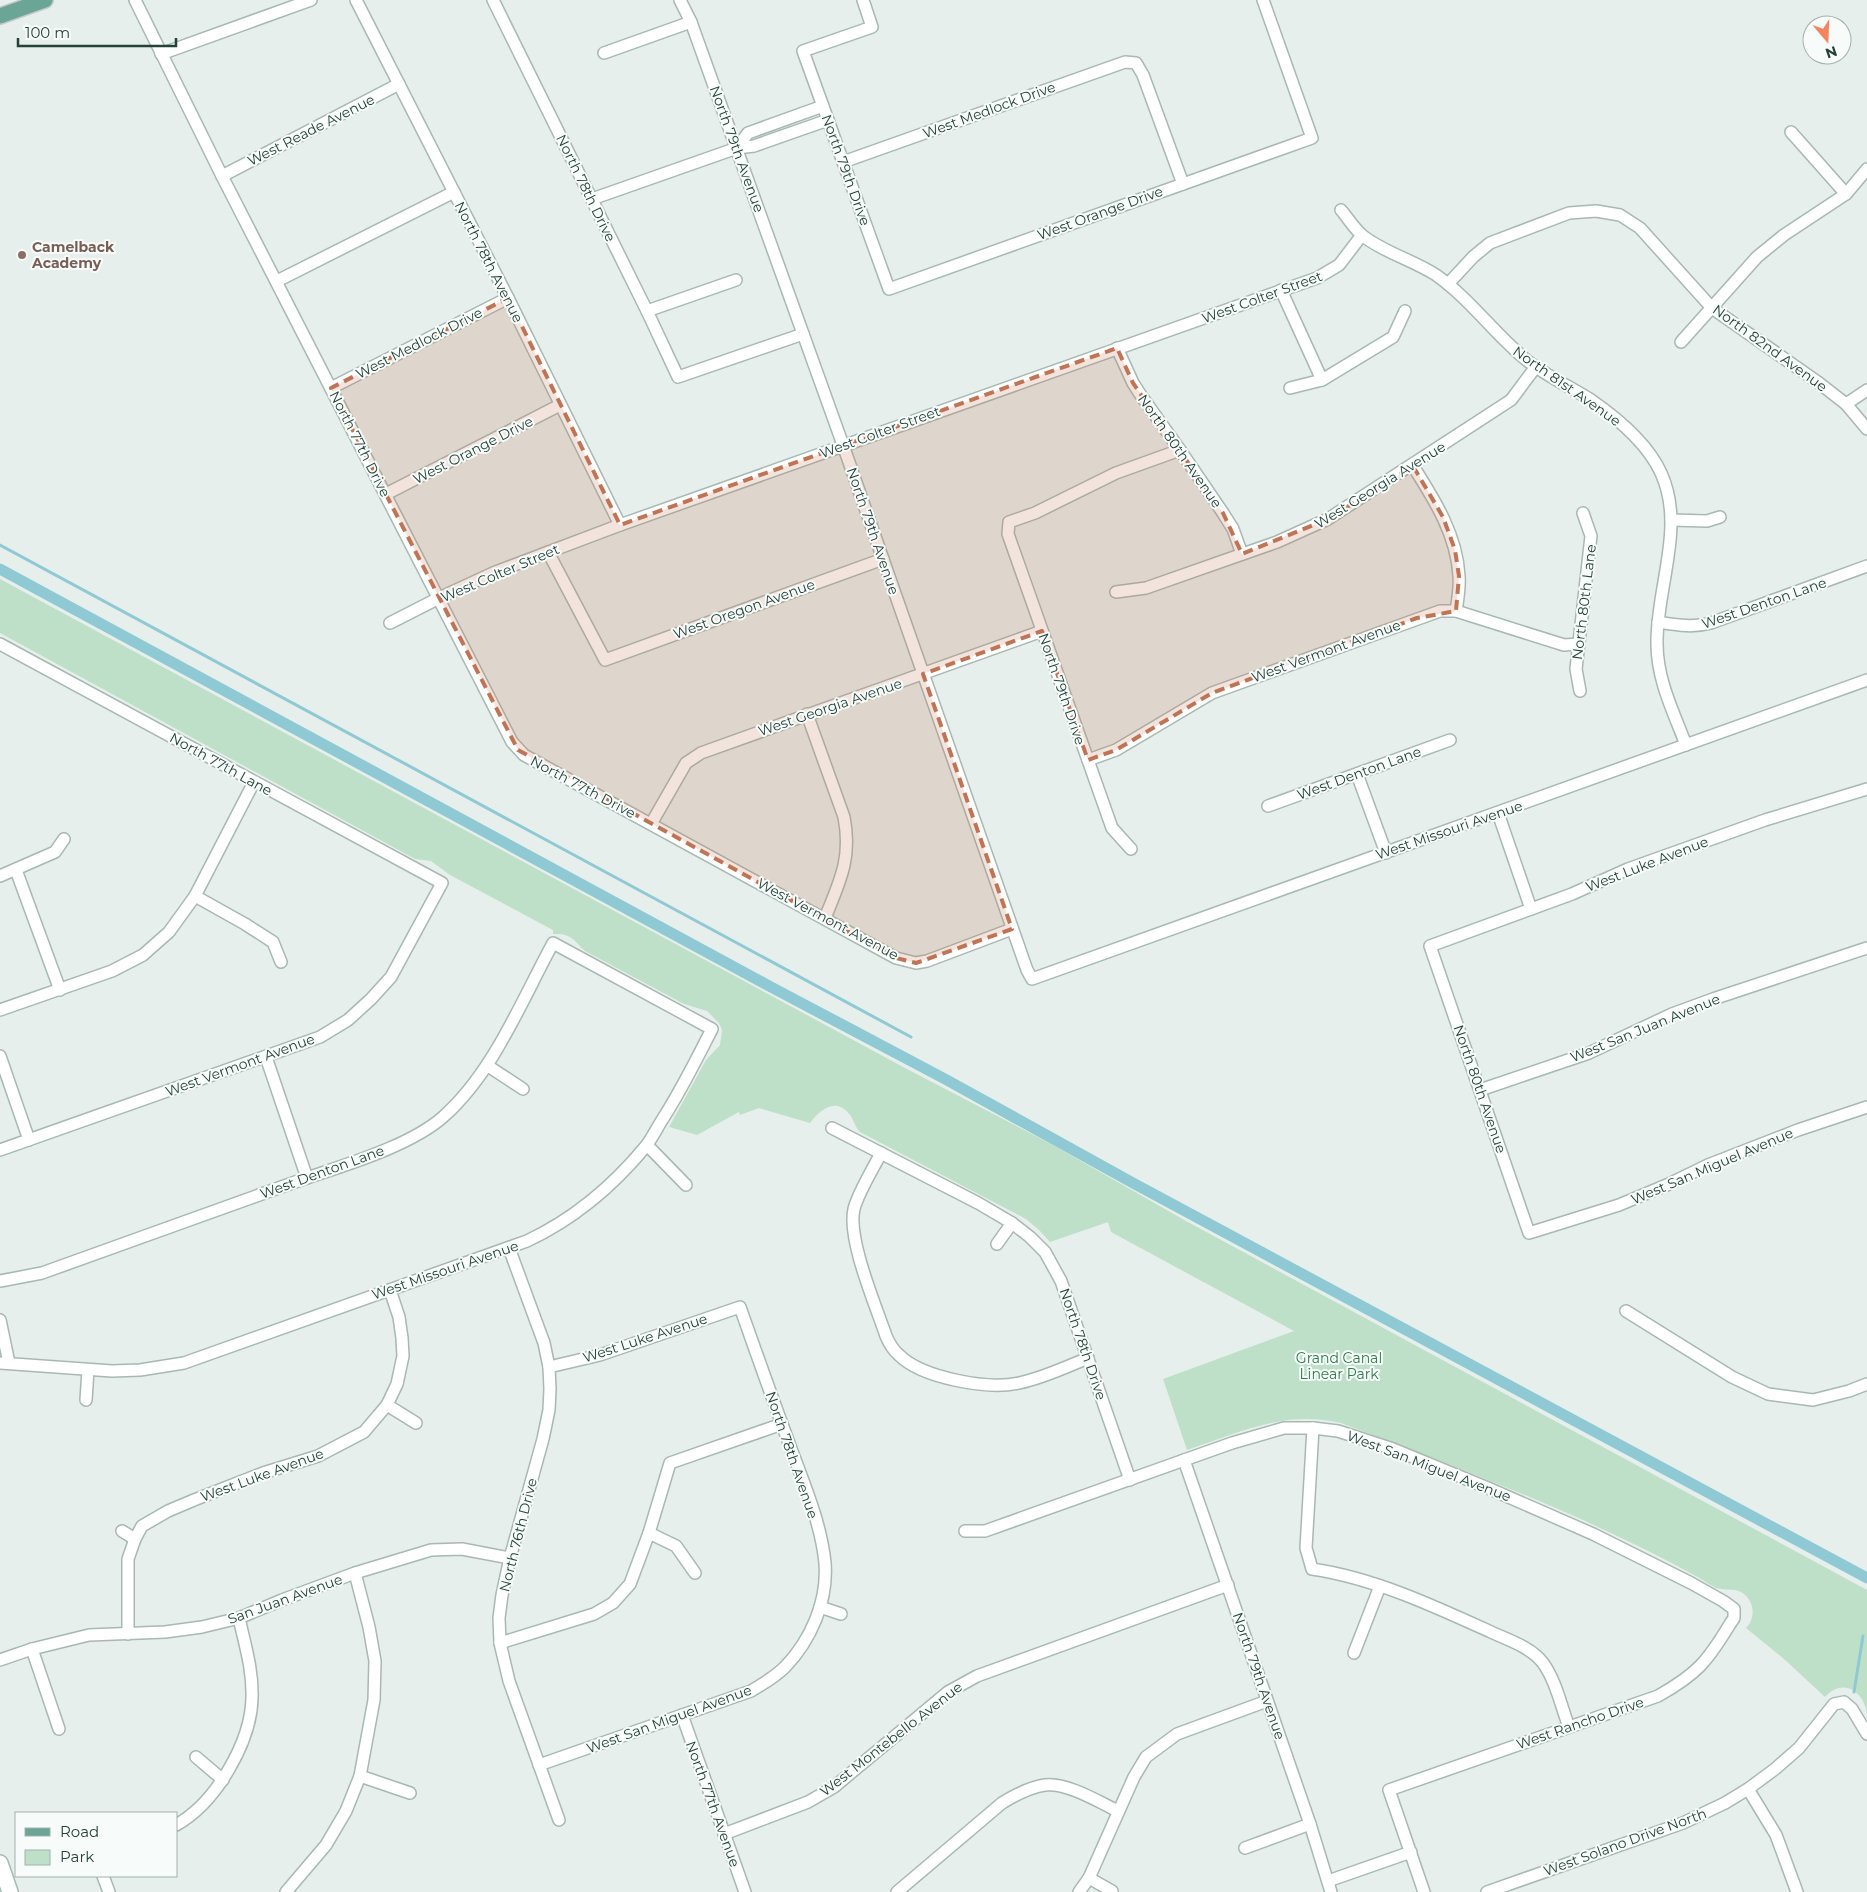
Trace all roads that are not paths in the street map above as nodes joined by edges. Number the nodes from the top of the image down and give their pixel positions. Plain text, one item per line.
1 (45, 0) edge
2 (135, 0) edge
3 (311, 0) edge
4 (356, 0) edge
5 (493, 0) edge
6 (680, 0) edge
7 (863, 0) edge
8 (1263, 0) edge
9 (27, 3) edge
10 (0, 16) edge
11 (691, 22) junction
12 (604, 53) dead end
13 (161, 54) junction
14 (399, 84) junction
15 (823, 106) junction
16 (828, 120) junction
17 (1791, 132) dead end
18 (737, 148) junction
19 (843, 162) junction
20 (1867, 169) edge
21 (222, 176) junction
22 (1182, 184) junction
23 (454, 192) junction
24 (1846, 194) junction
25 (592, 200) junction
26 (1342, 210) dead end
27 (1362, 235) junction
28 (736, 280) dead end
29 (277, 281) junction
30 (1448, 284) junction
31 (889, 289) joint
32 (1282, 290) junction
33 (508, 298) junction
34 (1712, 308) junction
35 (647, 311) junction
36 (1405, 311) dead end
37 (802, 334) junction
38 (1681, 342) dead end
39 (1117, 348) junction
40 (1536, 368) junction
41 (1322, 380) junction
42 (331, 388) junction
43 (1290, 388) dead end
44 (1867, 390) edge
45 (1846, 404) junction
46 (560, 405) junction
47 (1867, 428) edge
48 (843, 445) junction
49 (1180, 450) junction
50 (1413, 466) junction
51 (386, 494) junction
52 (1583, 513) dead end
53 (1720, 517) dead end
54 (1671, 520) junction
55 (620, 525) junction
56 (548, 552) junction
57 (1242, 554) junction
58 (883, 559) junction
59 (1867, 566) edge
60 (1116, 592) dead end
61 (439, 598) junction
62 (1456, 611) junction
63 (1658, 622) junction
64 (390, 623) dead end
65 (1042, 632) junction
66 (0, 644) edge
67 (1578, 644) junction
68 (923, 674) junction
69 (1867, 680) edge
70 (1580, 691) dead end
71 (807, 714) junction
72 (1450, 740) dead end
73 (1686, 745) junction
74 (1088, 760) junction
75 (1357, 774) junction
76 (254, 782) junction
77 (1867, 788) edge
78 (1268, 806) dead end
79 (1498, 813) junction
80 (652, 824) junction
81 (64, 839) dead end
82 (1131, 849) dead end
83 (1386, 853) junction
84 (16, 870) junction
85 (0, 876) edge
86 (442, 883) joint
87 (195, 896) junction
88 (1531, 909) junction
89 (825, 918) junction
90 (1012, 929) junction
91 (553, 943) joint
92 (1430, 946) joint
93 (1867, 948) edge
94 (281, 962) dead end
95 (1032, 978) joint
96 (60, 990) junction
97 (0, 1010) edge
98 (0, 1056) edge
99 (266, 1057) junction
100 (488, 1066) junction
101 (523, 1089) dead end
102 (1480, 1090) junction
103 (1867, 1107) edge
104 (832, 1128) dead end
105 (29, 1140) junction
106 (646, 1145) junction
107 (0, 1150) edge
108 (881, 1153) junction
109 (307, 1178) junction
110 (686, 1185) dead end
111 (1012, 1223) junction
112 (1529, 1233) joint
113 (998, 1244) dead end
114 (510, 1248) junction
115 (0, 1281) edge
116 (390, 1290) junction
117 (740, 1307) joint
118 (1626, 1311) dead end
119 (0, 1320) edge
120 (1088, 1358) junction
121 (4, 1363) edge
122 (549, 1367) junction
123 (88, 1370) junction
124 (1867, 1384) edge
125 (86, 1400) dead end
126 (387, 1405) junction
127 (416, 1423) dead end
128 (782, 1424) junction
129 (1313, 1428) junction
130 (1184, 1460) junction
131 (1130, 1480) junction
132 (122, 1531) dead end
133 (965, 1531) dead end
134 (649, 1533) junction
135 (135, 1539) junction
136 (510, 1558) junction
137 (355, 1573) junction
138 (695, 1573) dead end
139 (1228, 1585) junction
140 (1380, 1586) junction
141 (820, 1607) junction
142 (1734, 1609) joint
143 (841, 1614) dead end
144 (239, 1618) junction
145 (128, 1634) junction
146 (500, 1643) junction
147 (32, 1649) junction
148 (1354, 1653) dead end
149 (0, 1660) edge
150 (1267, 1701) junction
151 (682, 1715) junction
152 (1569, 1727) junction
153 (59, 1729) dead end
154 (1867, 1734) edge
155 (196, 1757) dead end
156 (539, 1765) junction
157 (360, 1776) junction
158 (223, 1780) junction
159 (1748, 1789) junction
160 (410, 1793) dead end
161 (1118, 1811) junction
162 (559, 1820) dead end
163 (178, 1824) edge
164 (1310, 1824) junction
165 (724, 1834) junction
166 (1245, 1848) dead end
167 (1411, 1852) junction
168 (0, 1863) edge
169 (103, 1877) edge
170 (1089, 1878) junction
171 (1330, 1887) edge
172 (1112, 1891) edge
173 (10, 1892) edge
174 (109, 1892) edge
175 (286, 1892) edge
176 (745, 1892) edge
177 (897, 1892) edge
178 (1079, 1892) edge
179 (1424, 1892) edge
180 (1488, 1892) edge
181 (1797, 1892) edge

1 - 9 main road
2 - 13 street, North 77th Drive
3 - 13 street
4 - 14 street, North 78th Avenue
5 - 25 street, North 78th Drive
6 - 11 street, North 79th Avenue
7 - 15 street, North 79th Drive
8 - 22 street, West Orange Drive
9 - 10 main road
11 - 12 street
11 - 18 street, North 79th Avenue
13 - 21 street, North 77th Drive
14 - 21 street, West Reade Avenue
14 - 23 street, North 78th Avenue
15 - 16 street, North 79th Drive
15 - 18 street
16 - 18 street
16 - 19 street, North 79th Drive
17 - 24 street
18 - 25 street
18 - 37 street, North 79th Avenue
19 - 22 street, West Medlock Drive
19 - 31 street, North 79th Drive
20 - 24 street
21 - 29 street, North 77th Drive
22 - 31 street, West Orange Drive
23 - 29 street
23 - 33 street, North 78th Avenue
24 - 34 street
25 - 35 street, North 78th Drive
26 - 27 street, North 81st Avenue
27 - 30 street, North 81st Avenue
27 - 32 street, West Colter Street
28 - 35 street
29 - 42 street, North 77th Drive
30 - 34 street, North 82nd Avenue
30 - 40 street, North 81st Avenue
32 - 39 street, West Colter Street
32 - 41 street
33 - 42 street, West Medlock Drive
33 - 46 street, North 78th Avenue
34 - 38 street
34 - 45 street, North 82nd Avenue
35 - 37 street, North 78th Drive
36 - 41 street
37 - 48 street, North 79th Avenue
39 - 48 street, West Colter Street
39 - 49 street, North 80th Avenue
40 - 50 street, West Georgia Avenue
40 - 54 street, North 81st Avenue
41 - 43 street
42 - 51 street, North 77th Drive
44 - 45 street
45 - 47 street, North 82nd Avenue
46 - 51 street, West Orange Drive
46 - 55 street, North 78th Avenue
48 - 55 street, West Colter Street
48 - 58 street, North 79th Avenue
49 - 57 street, North 80th Avenue
49 - 65 street, North 79th Drive
50 - 57 street, West Georgia Avenue
50 - 62 street
51 - 61 street, North 77th Drive
52 - 67 street, North 80th Lane
53 - 54 street
54 - 63 street, North 81st Avenue
55 - 56 street, West Colter Street
56 - 58 street, West Oregon Avenue
56 - 61 street, West Colter Street
57 - 60 street, West Georgia Avenue
58 - 68 street, North 79th Avenue
59 - 63 street, West Denton Lane
61 - 64 street, West Colter Street
61 - 80 street, North 77th Drive
62 - 67 street, West Vermont Avenue
62 - 74 street, West Vermont Avenue
63 - 73 street, North 81st Avenue
65 - 68 street, West Georgia Avenue
65 - 74 street, North 79th Drive
66 - 76 street, North 77th Lane
67 - 70 street, North 80th Lane
68 - 71 street, West Georgia Avenue
68 - 90 street, North 79th Avenue
69 - 73 street, West Missouri Avenue
71 - 80 street, West Georgia Avenue
71 - 89 street
72 - 75 street, West Denton Lane
73 - 79 street, West Missouri Avenue
74 - 82 street, North 79th Drive
75 - 78 street, West Denton Lane
75 - 83 street
76 - 86 street, North 77th Lane
76 - 87 street
77 - 88 street, West Luke Avenue
79 - 83 street, West Missouri Avenue
79 - 88 street
80 - 89 street, West Vermont Avenue
81 - 84 street
83 - 95 street, West Missouri Avenue
84 - 85 street
84 - 96 street
86 - 99 street, West Vermont Avenue
87 - 94 street
87 - 96 street
88 - 92 street, West Luke Avenue
89 - 90 street, West Vermont Avenue
90 - 95 street, North 79th Avenue
91 - 100 street, West Denton Lane
91 - 106 street, West Missouri Avenue
92 - 102 street, North 80th Avenue
93 - 102 street, West San Juan Avenue
96 - 97 street
98 - 105 street
99 - 105 street, West Vermont Avenue
99 - 109 street
100 - 101 street
100 - 109 street, West Denton Lane
102 - 112 street, North 80th Avenue
103 - 112 street, West San Miguel Avenue
104 - 108 street, North 78th Drive
105 - 107 street, West Vermont Avenue
106 - 110 street
106 - 114 street, West Missouri Avenue
108 - 111 street, North 78th Drive
108 - 120 street
109 - 115 street, West Denton Lane
111 - 113 street
111 - 120 street, North 78th Drive
114 - 116 street, West Missouri Avenue
114 - 122 street, North 76th Drive
116 - 123 street, West Missouri Avenue
116 - 126 street, West Luke Avenue
117 - 122 street, West Luke Avenue
117 - 128 street, North 78th Avenue
118 - 124 street
119 - 121 street
120 - 131 street, North 78th Drive
121 - 123 street, West Missouri Avenue
122 - 136 street, North 76th Drive
123 - 125 street
126 - 127 street
126 - 135 street, West Luke Avenue
128 - 134 street
128 - 141 street, North 78th Avenue
129 - 130 street, West San Miguel Avenue
129 - 140 street
129 - 142 street, West San Miguel Avenue
130 - 131 street, West San Miguel Avenue
130 - 139 street, North 79th Avenue
131 - 133 street, West San Miguel Avenue
132 - 135 street
134 - 138 street
134 - 146 street
135 - 145 street, West Luke Avenue
136 - 137 street, San Juan Avenue
136 - 146 street, North 76th Drive
137 - 144 street, San Juan Avenue
137 - 157 street
139 - 150 street, North 79th Avenue
139 - 165 street, West Montebello Avenue
140 - 148 street
140 - 152 street
141 - 143 street
141 - 151 street, West San Miguel Avenue
142 - 152 street, West Rancho Drive
144 - 145 street, San Juan Avenue
144 - 158 street
145 - 147 street, San Juan Avenue
146 - 156 street, North 76th Drive
147 - 149 street, San Juan Avenue
147 - 153 street
150 - 161 street
150 - 164 street, North 79th Avenue
151 - 156 street, West San Miguel Avenue
151 - 165 street, North 77th Avenue
152 - 167 street, West Rancho Drive
154 - 159 street, West Solano Drive North
155 - 158 street
156 - 162 street, North 76th Drive
157 - 160 street
157 - 175 street
158 - 163 street
159 - 180 street, West Solano Drive North
159 - 181 street
161 - 170 street
161 - 177 street
164 - 166 street
164 - 171 street, North 79th Avenue
165 - 176 street, North 77th Avenue
167 - 171 street
167 - 179 street
168 - 173 main road
169 - 174 street
170 - 172 street
170 - 178 street

